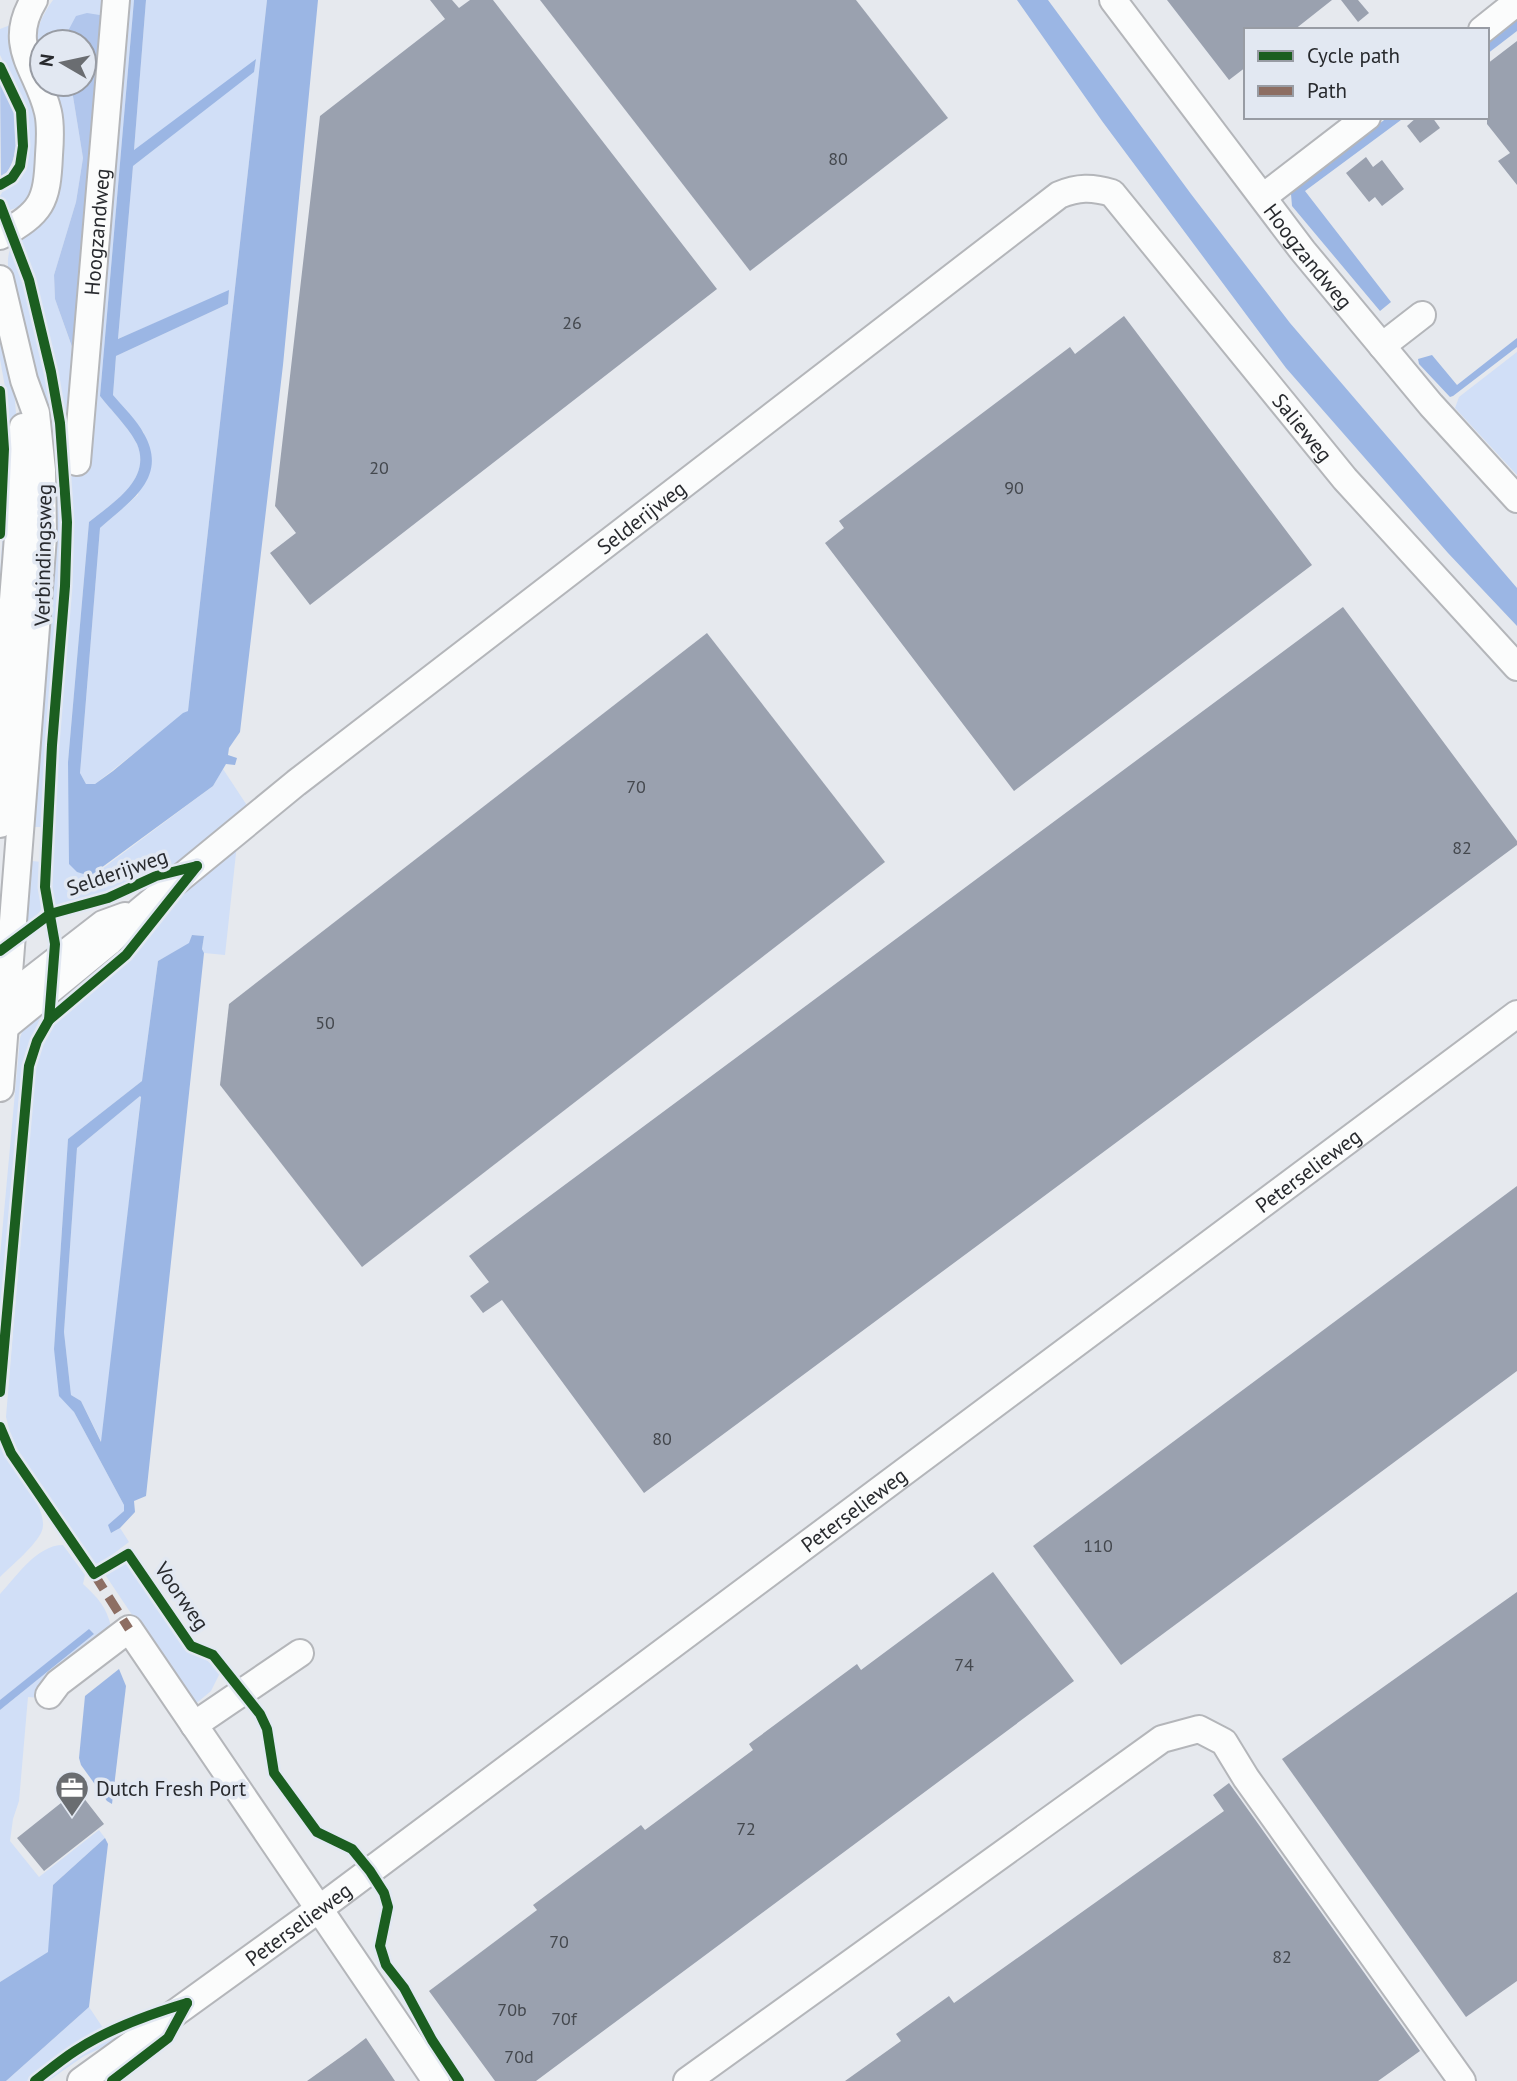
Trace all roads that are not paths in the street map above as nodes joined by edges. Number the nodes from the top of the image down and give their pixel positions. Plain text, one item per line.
1 (34, 0) edge
2 (116, 0) edge
3 (1113, 0) edge
4 (1517, 2) edge
5 (1484, 28) edge
6 (1364, 119) edge
7 (1095, 188) joint
8 (1263, 197) junction
9 (0, 236) edge
10 (0, 279) edge
11 (1422, 315) dead end
12 (1382, 346) junction
13 (24, 380) junction
14 (76, 462) dead end
15 (1517, 499) edge
16 (1517, 667) edge
17 (0, 824) edge
18 (140, 911) junction
19 (11, 953) junction
20 (45, 968) junction
21 (1517, 1014) edge
22 (3, 1015) edge
23 (0, 1088) edge
24 (300, 1653) dead end
25 (49, 1695) dead end
26 (194, 1725) junction
27 (319, 1909) junction
28 (81, 2081) edge
29 (436, 2081) edge
30 (687, 2081) edge
31 (1462, 2081) edge

1 - 9 street
2 - 14 street, Hoogzandweg
3 - 8 street, Hoogzandweg
4 - 5 street
6 - 8 street
7 - 16 street, Salieweg
7 - 18 street, Selderijweg
8 - 12 street, Hoogzandweg
10 - 13 street, Verbindingsweg
11 - 12 street
12 - 15 street, Hoogzandweg
13 - 17 street, Verbindingsweg
13 - 19 street, Verbindingsweg
18 - 20 street, Selderijweg
18 - 22 street, Selderijweg
19 - 20 street
19 - 22 street, Verbindingsweg
20 - 22 street, Selderijweg
21 - 27 street, Peterselieweg
22 - 23 street, Verbindingsweg
24 - 26 street
25 - 26 street
26 - 27 street
27 - 28 street, Peterselieweg
27 - 29 street
30 - 31 street

